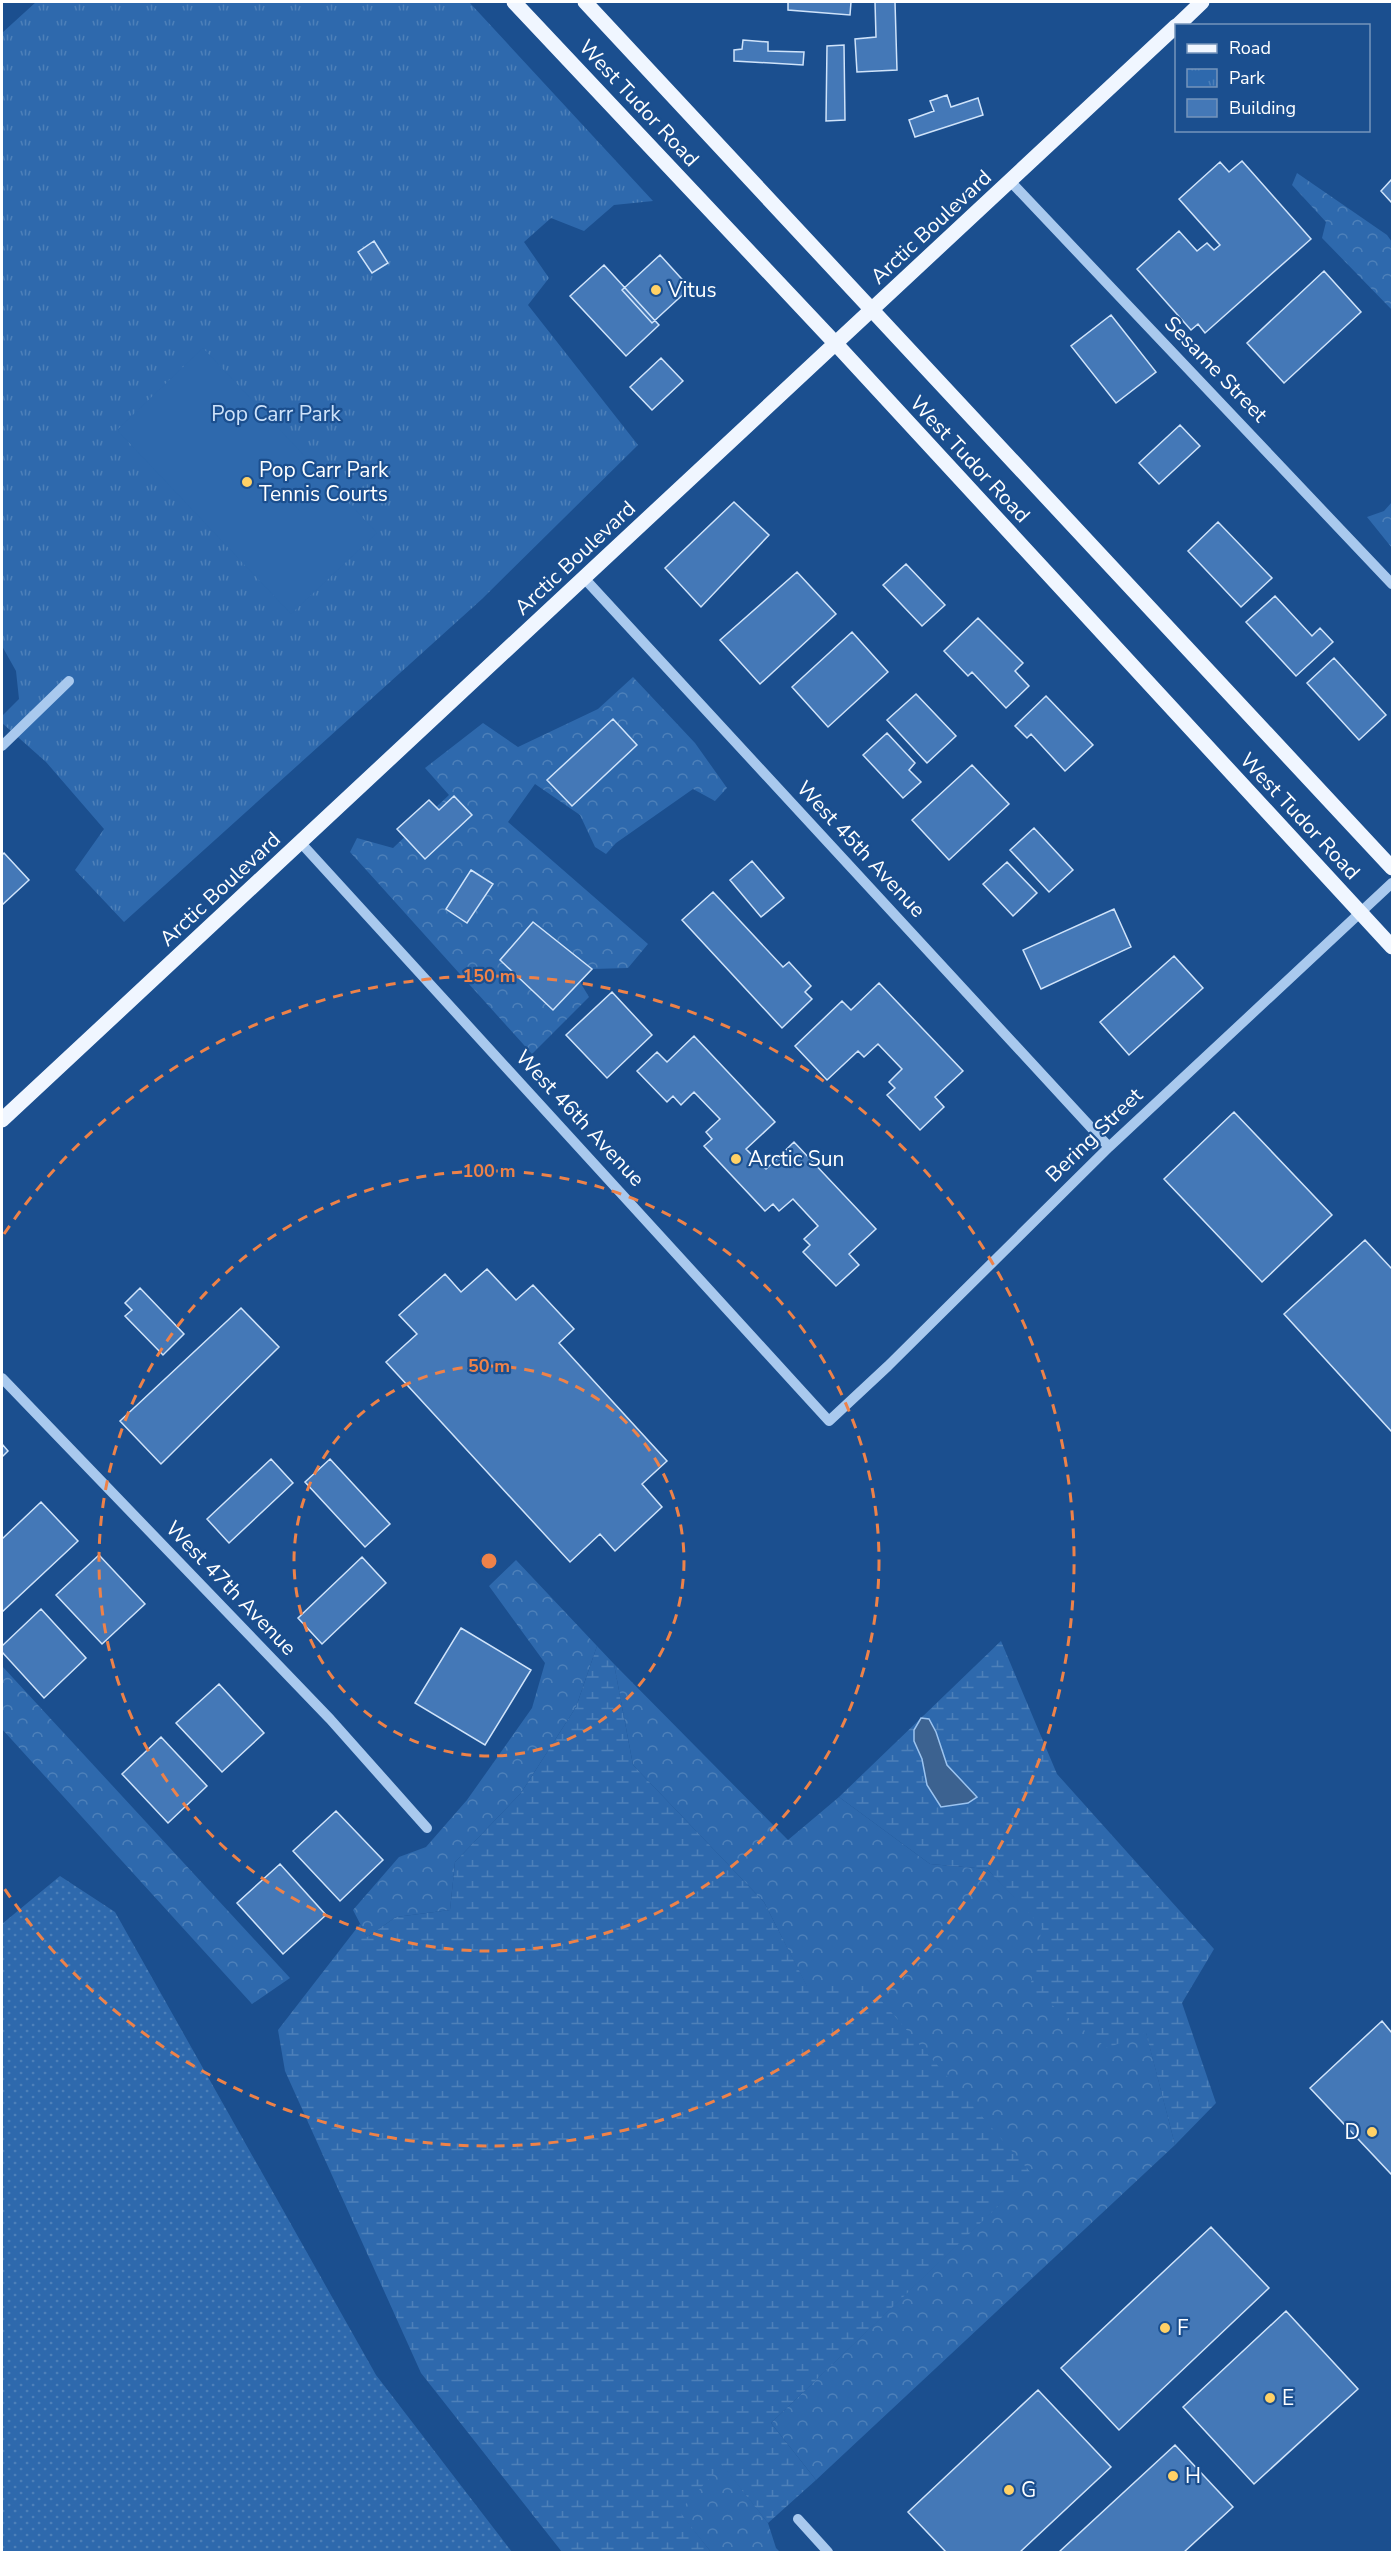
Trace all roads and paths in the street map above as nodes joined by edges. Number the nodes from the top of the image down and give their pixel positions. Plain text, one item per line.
1 (514, 2) edge
2 (585, 2) edge
3 (1202, 2) edge
4 (1179, 24) edge
5 (1175, 28) edge
6 (1011, 182) junction
7 (872, 310) junction
8 (836, 344) junction
9 (584, 578) junction
10 (1392, 584) edge
11 (69, 681) dead end
12 (2, 746) edge
13 (301, 843) junction
14 (1392, 868) edge
15 (1392, 883) edge
16 (1360, 912) junction
17 (1392, 947) edge
18 (2, 1120) edge
19 (1109, 1146) junction
20 (2, 1378) edge
21 (829, 1421) joint
22 (428, 1828) dead end
23 (798, 2518) dead end
24 (828, 2553) edge

1 - 8 main road, West Tudor Road
2 - 7 main road, West Tudor Road
3 - 4 main road, Arctic Boulevard
5 - 6 main road, Arctic Boulevard
6 - 7 main road, Arctic Boulevard
6 - 10 street, Sesame Street
7 - 8 main road, Arctic Boulevard
7 - 14 main road, West Tudor Road
8 - 9 main road, Arctic Boulevard
8 - 16 main road, West Tudor Road
9 - 13 main road, Arctic Boulevard
9 - 19 street, West 45th Avenue
11 - 12 street
13 - 18 main road, Arctic Boulevard
13 - 21 street, West 46th Avenue
15 - 16 street, Bering Street
16 - 17 main road, West Tudor Road
16 - 19 street, Bering Street
19 - 21 street, Bering Street
20 - 22 street, West 47th Avenue
23 - 24 street

